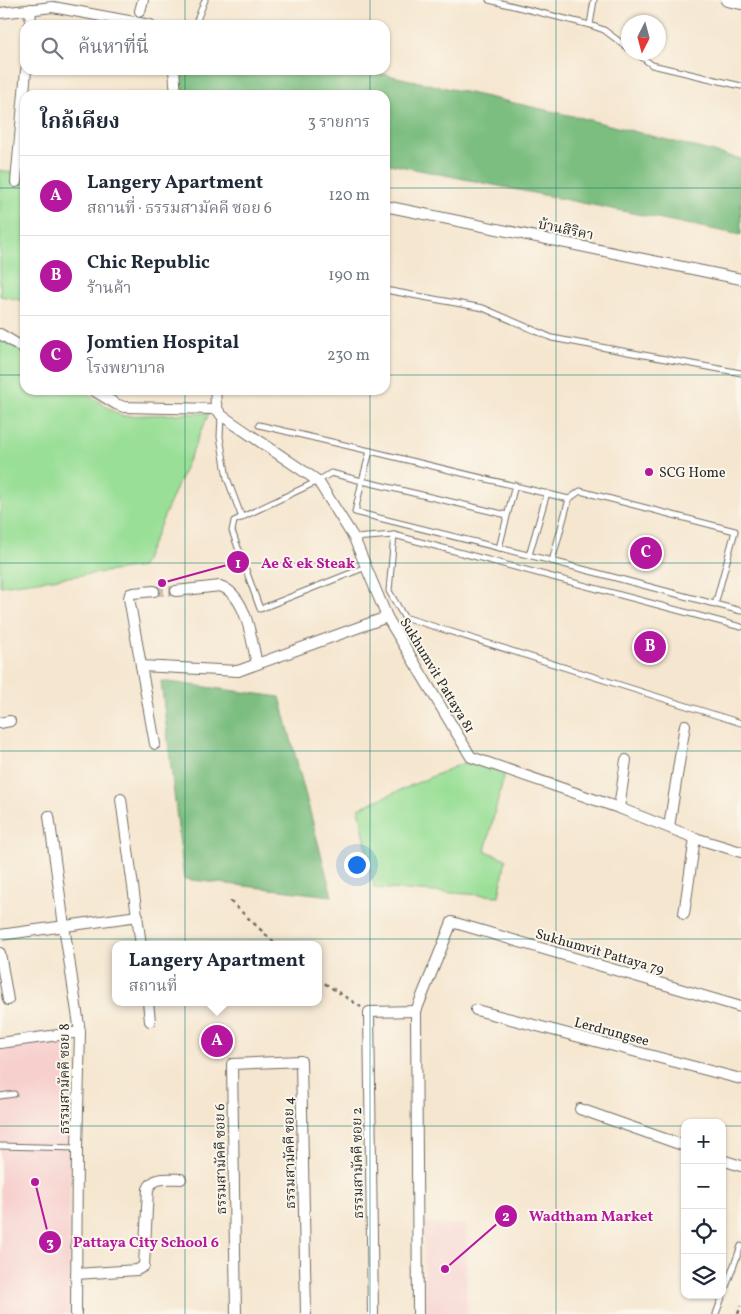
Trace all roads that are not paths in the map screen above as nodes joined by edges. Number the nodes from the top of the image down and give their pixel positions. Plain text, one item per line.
1 (143, 0) edge
2 (205, 0) edge
3 (490, 0) edge
4 (594, 0) edge
5 (728, 0) edge
6 (741, 3) edge
7 (31, 9) junction
8 (140, 11) dead end
9 (0, 13) edge
10 (30, 20) edge
11 (123, 20) edge
12 (197, 20) edge
13 (590, 26) junction
14 (621, 43) edge
15 (645, 60) edge
16 (26, 75) edge
17 (174, 75) edge
18 (741, 86) edge
19 (24, 90) edge
20 (176, 90) edge
21 (20, 137) edge
22 (16, 182) dead end
23 (390, 207) edge
24 (741, 279) edge
25 (390, 291) edge
26 (0, 334) edge
27 (20, 346) edge
28 (741, 373) edge
29 (101, 395) edge
30 (216, 395) edge
31 (219, 412) junction
32 (258, 425) dead end
33 (370, 450) junction
34 (318, 481) junction
35 (362, 481) junction
36 (515, 485) junction
37 (547, 493) junction
38 (569, 499) junction
39 (507, 515) junction
40 (242, 518) junction
41 (394, 534) junction
42 (354, 538) junction
43 (499, 548) junction
44 (529, 555) junction
45 (552, 561) junction
46 (366, 568) junction
47 (154, 591) tunnel mouth
48 (176, 591) tunnel mouth
49 (716, 605) junction
50 (741, 611) edge
51 (387, 617) junction
52 (741, 627) edge
53 (257, 664) junction
54 (141, 666) junction
55 (741, 723) edge
56 (685, 725) dead end
57 (155, 744) dead end
58 (626, 760) dead end
59 (122, 799) dead end
60 (619, 808) junction
61 (49, 816) dead end
62 (669, 827) junction
63 (695, 838) junction
64 (741, 852) edge
65 (684, 914) dead end
66 (138, 916) junction
67 (64, 926) junction
68 (0, 936) edge
69 (141, 941) edge
70 (0, 953) edge
71 (8, 1000) dead end
72 (148, 1006) edge
73 (741, 1007) edge
74 (476, 1010) dead end
75 (416, 1011) junction
76 (150, 1021) dead end
77 (80, 1032) junction
78 (0, 1043) edge
79 (232, 1064) joint
80 (741, 1079) edge
81 (14, 1094) dead end
82 (0, 1096) edge
83 (580, 1109) dead end
84 (681, 1145) edge
85 (0, 1146) edge
86 (77, 1148) junction
87 (726, 1161) edge
88 (741, 1166) edge
89 (181, 1178) dead end
90 (741, 1246) edge
91 (76, 1274) junction
92 (76, 1314) edge
93 (236, 1314) edge
94 (306, 1314) edge
95 (374, 1314) edge
96 (418, 1314) edge
97 (716, 1314) edge

1 - 8 street
2 - 12 lane
3 - 13 lane
4 - 13 lane
5 - 6 street
7 - 9 street
7 - 10 street
7 - 11 street
13 - 14 lane
15 - 18 lane
16 - 19 street
17 - 20 street
21 - 22 street
23 - 24 street, บ้านสิริคา
25 - 28 lane
26 - 27 street
29 - 31 street
30 - 31 street
31 - 34 street, Sukhumvit Pattaya 81
31 - 40 lane
32 - 33 lane
33 - 35 lane
33 - 36 lane
34 - 35 lane
34 - 40 lane
34 - 42 street, Sukhumvit Pattaya 81
35 - 39 lane
35 - 43 lane
36 - 37 lane
36 - 39 lane
37 - 38 lane
37 - 44 lane
38 - 45 lane
38 - 49 lane
39 - 43 lane
40 - 46 lane
41 - 42 lane
41 - 52 lane
41 - 55 lane
42 - 46 street, Sukhumvit Pattaya 81
43 - 44 lane
44 - 45 lane
45 - 49 lane
46 - 51 street, Sukhumvit Pattaya 81
47 - 54 street
48 - 53 street
49 - 50 lane
51 - 53 street
51 - 60 street, Sukhumvit Pattaya 81
53 - 54 street
54 - 57 street
56 - 62 street
58 - 60 street
59 - 66 street
60 - 62 street, Sukhumvit Pattaya 81
61 - 67 street, ธรรมสามัคคี ซอย 8
62 - 63 street, Sukhumvit Pattaya 81
63 - 64 street, Sukhumvit Pattaya 81
63 - 65 street
66 - 67 street
66 - 69 street
67 - 68 street
67 - 77 street, ธรรมสามัคคี ซอย 8
70 - 71 street
72 - 76 street
73 - 75 street, Sukhumvit Pattaya 79
74 - 80 street, Lerdrungsee
75 - 95 street, ธรรมสามัคคี ซอย 2
75 - 96 street
77 - 78 street
77 - 86 street, ธรรมสามัคคี ซอย 8
79 - 93 street, ธรรมสามัคคี ซอย 6
79 - 94 street, ธรรมสามัคคี ซอย 4
81 - 82 lane
83 - 84 street
85 - 86 lane
86 - 91 street, ธรรมสามัคคี ซอย 8
87 - 88 street
89 - 91 street
90 - 97 lane
91 - 92 street, ธรรมสามัคคี ซอย 8

